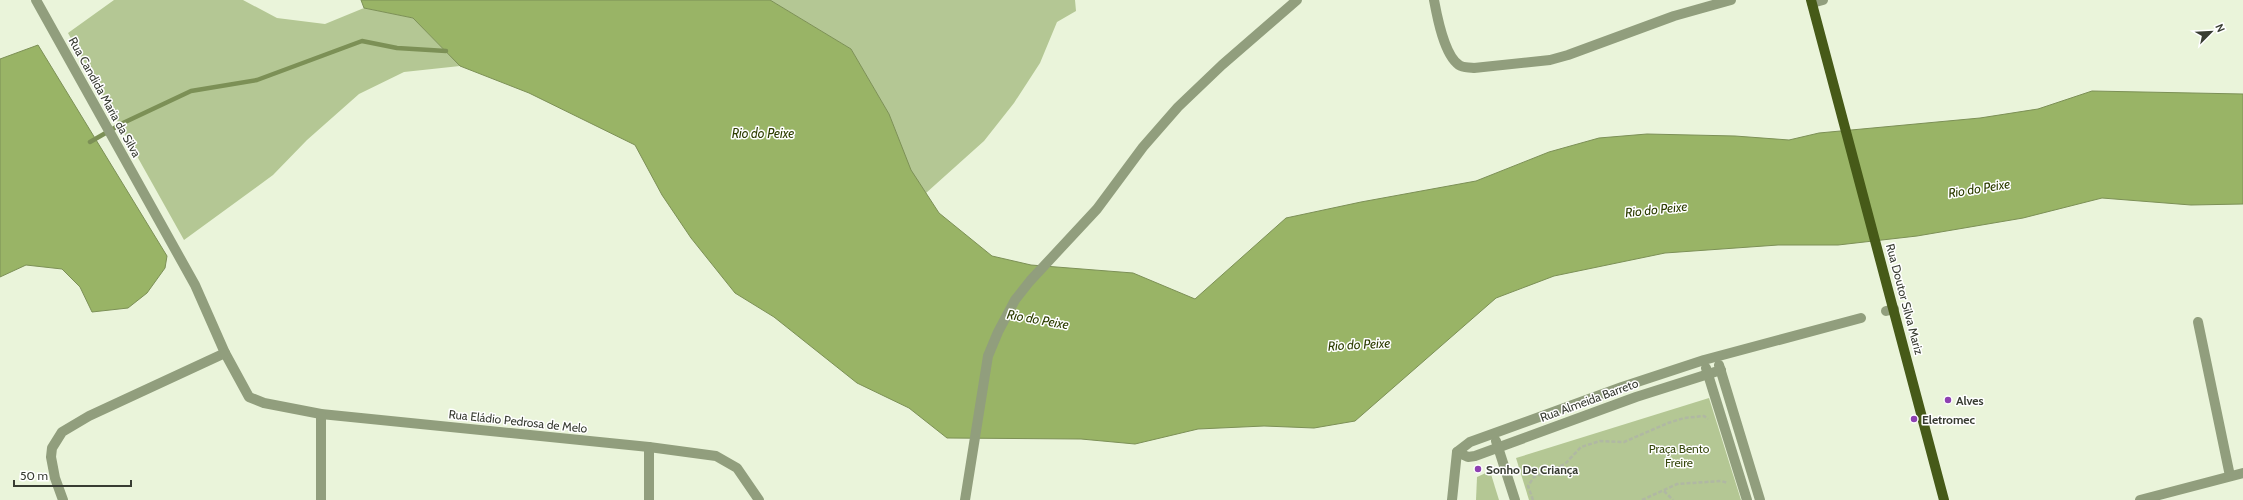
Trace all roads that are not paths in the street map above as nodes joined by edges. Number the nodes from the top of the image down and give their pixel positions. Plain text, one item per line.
1 (36, 0) edge
2 (1297, 0) edge
3 (1434, 0) edge
4 (1731, 0) edge
5 (1823, 0) edge
6 (1811, 2) edge
7 (1861, 318) dead end
8 (2198, 322) dead end
9 (225, 353) junction
10 (1717, 357) junction
11 (1704, 360) junction
12 (1721, 370) junction
13 (1708, 373) junction
14 (321, 414) junction
15 (1493, 434) junction
16 (649, 447) junction
17 (1498, 447) junction
18 (1457, 452) junction
19 (2243, 473) edge
20 (2230, 476) junction
21 (320, 499) edge
22 (757, 499) edge
23 (62, 500) edge
24 (649, 500) edge
25 (965, 500) edge
26 (1452, 500) edge
27 (1515, 500) edge
28 (1747, 500) edge
29 (1760, 500) edge
30 (1944, 500) edge
31 (2140, 500) edge

1 - 9 street, Rua Candida Maria da Silva
2 - 25 street
3 - 4 street
5 - 6 street
6 - 30 main road, Rua Doutor Silva Mariz
7 - 10 street, Rua Almeida Barreto
8 - 20 street
9 - 14 street, Rua Eládio Pedrosa de Melo
9 - 23 street
10 - 11 street, Rua Almeida Barreto
10 - 12 street
11 - 13 street
11 - 15 street, Rua Almeida Barreto
12 - 13 street, Rua Almeida Barreto
12 - 29 street
13 - 17 street, Rua Almeida Barreto
13 - 28 street
14 - 16 street, Rua Eládio Pedrosa de Melo
14 - 21 street
15 - 17 street
15 - 18 street, Rua Almeida Barreto
16 - 22 street, Rua Eládio Pedrosa de Melo
16 - 24 street
17 - 18 street, Rua Almeida Barreto
17 - 27 street
18 - 26 street
19 - 20 street
20 - 31 street

